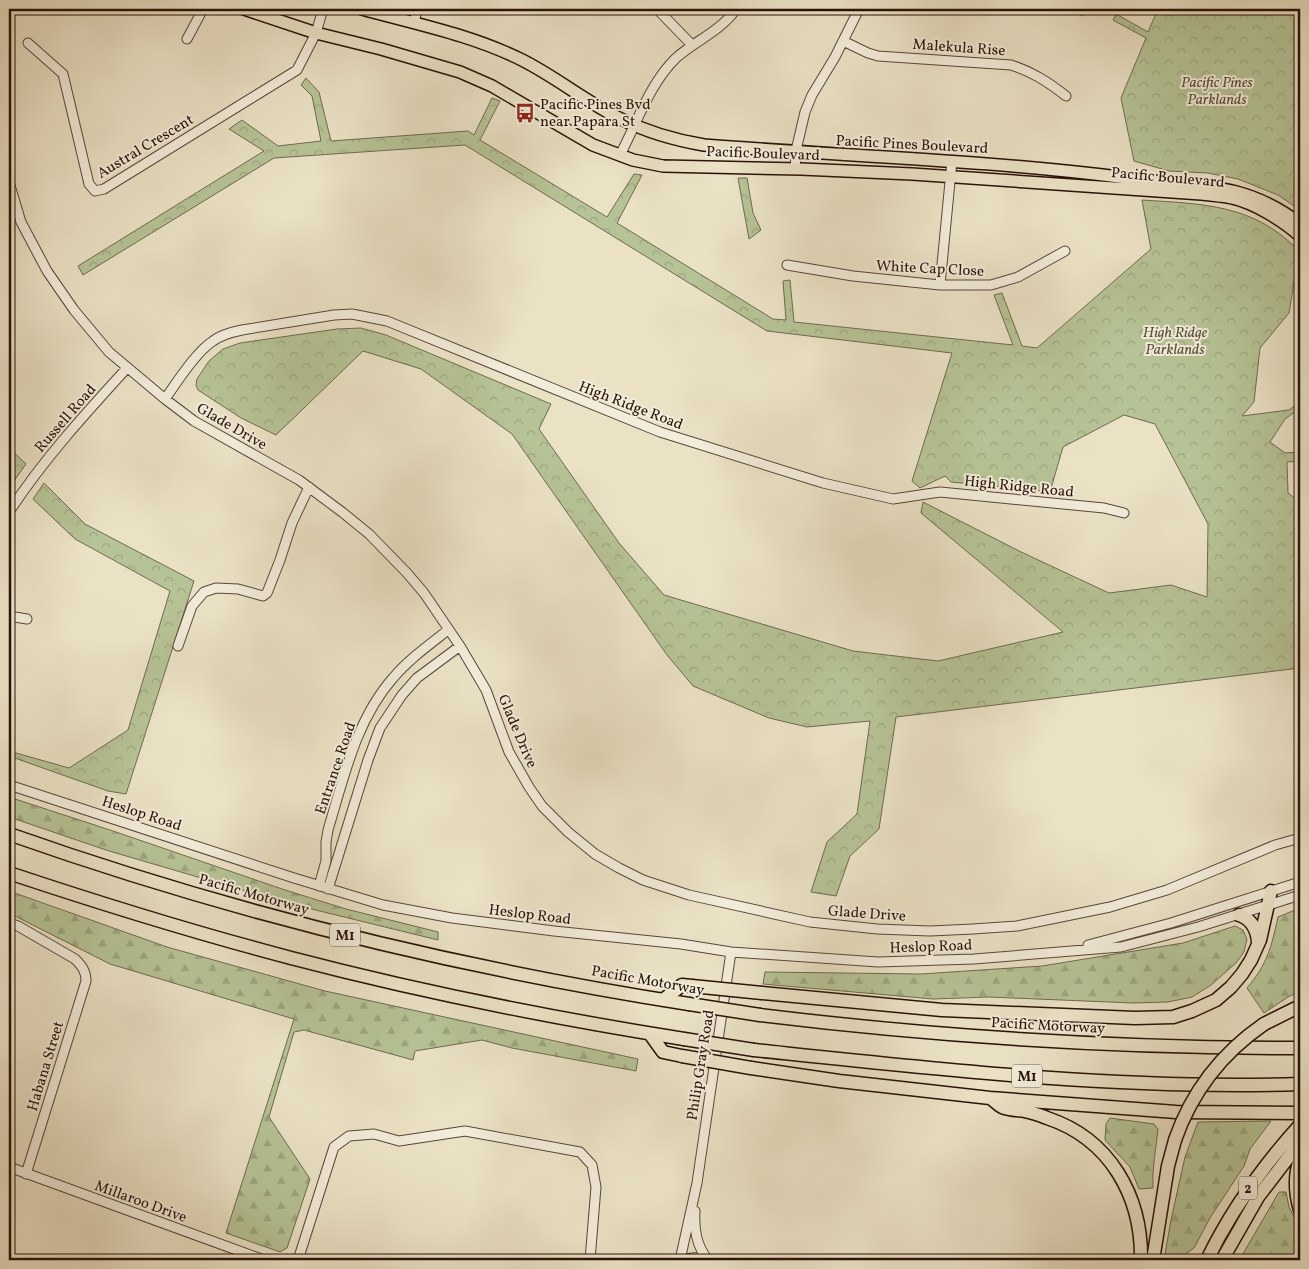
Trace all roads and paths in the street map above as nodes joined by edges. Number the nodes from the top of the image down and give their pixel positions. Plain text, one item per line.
1 (203, 9) edge
2 (244, 9) edge
3 (323, 9) edge
4 (362, 9) edge
5 (417, 9) edge
6 (657, 9) edge
7 (736, 9) edge
8 (859, 9) edge
9 (414, 23) junction
10 (316, 33) junction
11 (187, 39) dead end
12 (843, 41) junction
13 (28, 43) dead end
14 (692, 45) junction
15 (1066, 96) dead end
16 (635, 126) junction
17 (796, 152) junction
18 (620, 155) junction
19 (952, 161) junction
20 (795, 168) junction
21 (950, 176) junction
22 (9, 182) edge
23 (1300, 224) edge
24 (1300, 236) edge
25 (1065, 251) dead end
26 (787, 265) dead end
27 (940, 286) junction
28 (127, 368) junction
29 (165, 399) junction
30 (309, 487) junction
31 (9, 512) edge
32 (1124, 513) dead end
33 (9, 616) edge
34 (28, 619) dead end
35 (448, 630) junction
36 (178, 646) dead end
37 (460, 646) junction
38 (365, 721) junction
39 (380, 728) junction
40 (9, 785) edge
41 (9, 834) edge
42 (1300, 838) edge
43 (9, 873) edge
44 (1300, 882) edge
45 (324, 888) junction
46 (1271, 891) junction
47 (1300, 895) edge
48 (1268, 906) junction
49 (1238, 915) junction
50 (9, 923) edge
51 (1257, 947) junction
52 (1066, 951) junction
53 (731, 952) junction
54 (663, 1000) junction
55 (1300, 1006) edge
56 (650, 1034) junction
57 (1300, 1048) edge
58 (1300, 1084) edge
59 (990, 1098) junction
60 (1300, 1113) edge
61 (1299, 1132) edge
62 (1300, 1159) edge
63 (9, 1168) edge
64 (26, 1174) junction
65 (697, 1183) junction
66 (1300, 1210) edge
67 (1208, 1257) edge
68 (264, 1260) edge
69 (298, 1260) edge
70 (590, 1260) edge
71 (681, 1260) edge
72 (707, 1260) edge
73 (1141, 1260) edge
74 (1153, 1260) edge
75 (1223, 1260) edge

1 - 11 street
2 - 10 main road, Pacific Boulevard
3 - 10 street, Austral Crescent
4 - 9 main road, Pacific Pines Boulevard
5 - 9 street
6 - 14 street
7 - 14 street
8 - 12 street
9 - 16 main road, Pacific Pines Boulevard
10 - 13 street, Austral Crescent
10 - 18 main road, Pacific Boulevard
12 - 15 street, Malekula Rise
12 - 17 street
14 - 16 street
16 - 17 main road, Pacific Pines Boulevard
16 - 18 street
17 - 19 main road, Pacific Pines Boulevard
17 - 20 street
18 - 20 main road, Pacific Boulevard
19 - 21 street
19 - 23 main road, Pacific Pines Boulevard
20 - 21 main road, Pacific Boulevard
21 - 24 main road, Pacific Boulevard
21 - 27 street
22 - 28 street, Glade Drive
25 - 27 street, White Cap Close
26 - 27 street, White Cap Close
28 - 29 street, Glade Drive
28 - 31 street, Russell Road
29 - 30 street, Glade Drive
29 - 32 street, High Ridge Road
30 - 35 street, Glade Drive
30 - 36 street
33 - 34 street
35 - 37 street, Glade Drive
35 - 38 street, Entrance Road
37 - 39 street, Entrance Road
37 - 42 street, Glade Drive
38 - 39 street
38 - 45 street, Entrance Road
39 - 45 street, Entrance Road
40 - 45 street, Heslop Road
41 - 54 highway, Pacific Motorway / M1
43 - 56 highway, M1
44 - 46 street, Heslop Road
45 - 53 street, Heslop Road
46 - 48 highway
46 - 52 street, Heslop Road
47 - 48 street, Heslop Road
48 - 49 street, Heslop Road
48 - 51 highway
49 - 51 highway
49 - 52 street, Heslop Road
50 - 64 street, Habana Street
51 - 54 highway, bridge
52 - 53 street, Heslop Road
53 - 65 street, Philip Gray Road
54 - 57 highway, Pacific Motorway / M1, bridge
55 - 74 highway, bridge
56 - 58 highway, M1, bridge
56 - 59 highway, bridge
59 - 60 highway
59 - 73 highway
61 - 67 highway, 2
61 - 75 highway, 2
62 - 66 highway
63 - 64 street, Millaroo Drive
64 - 68 street, Millaroo Drive
65 - 71 street, Philip Gray Road
65 - 72 street, Philip Gray Road
67 - 75 highway
69 - 70 street
71 - 72 street

